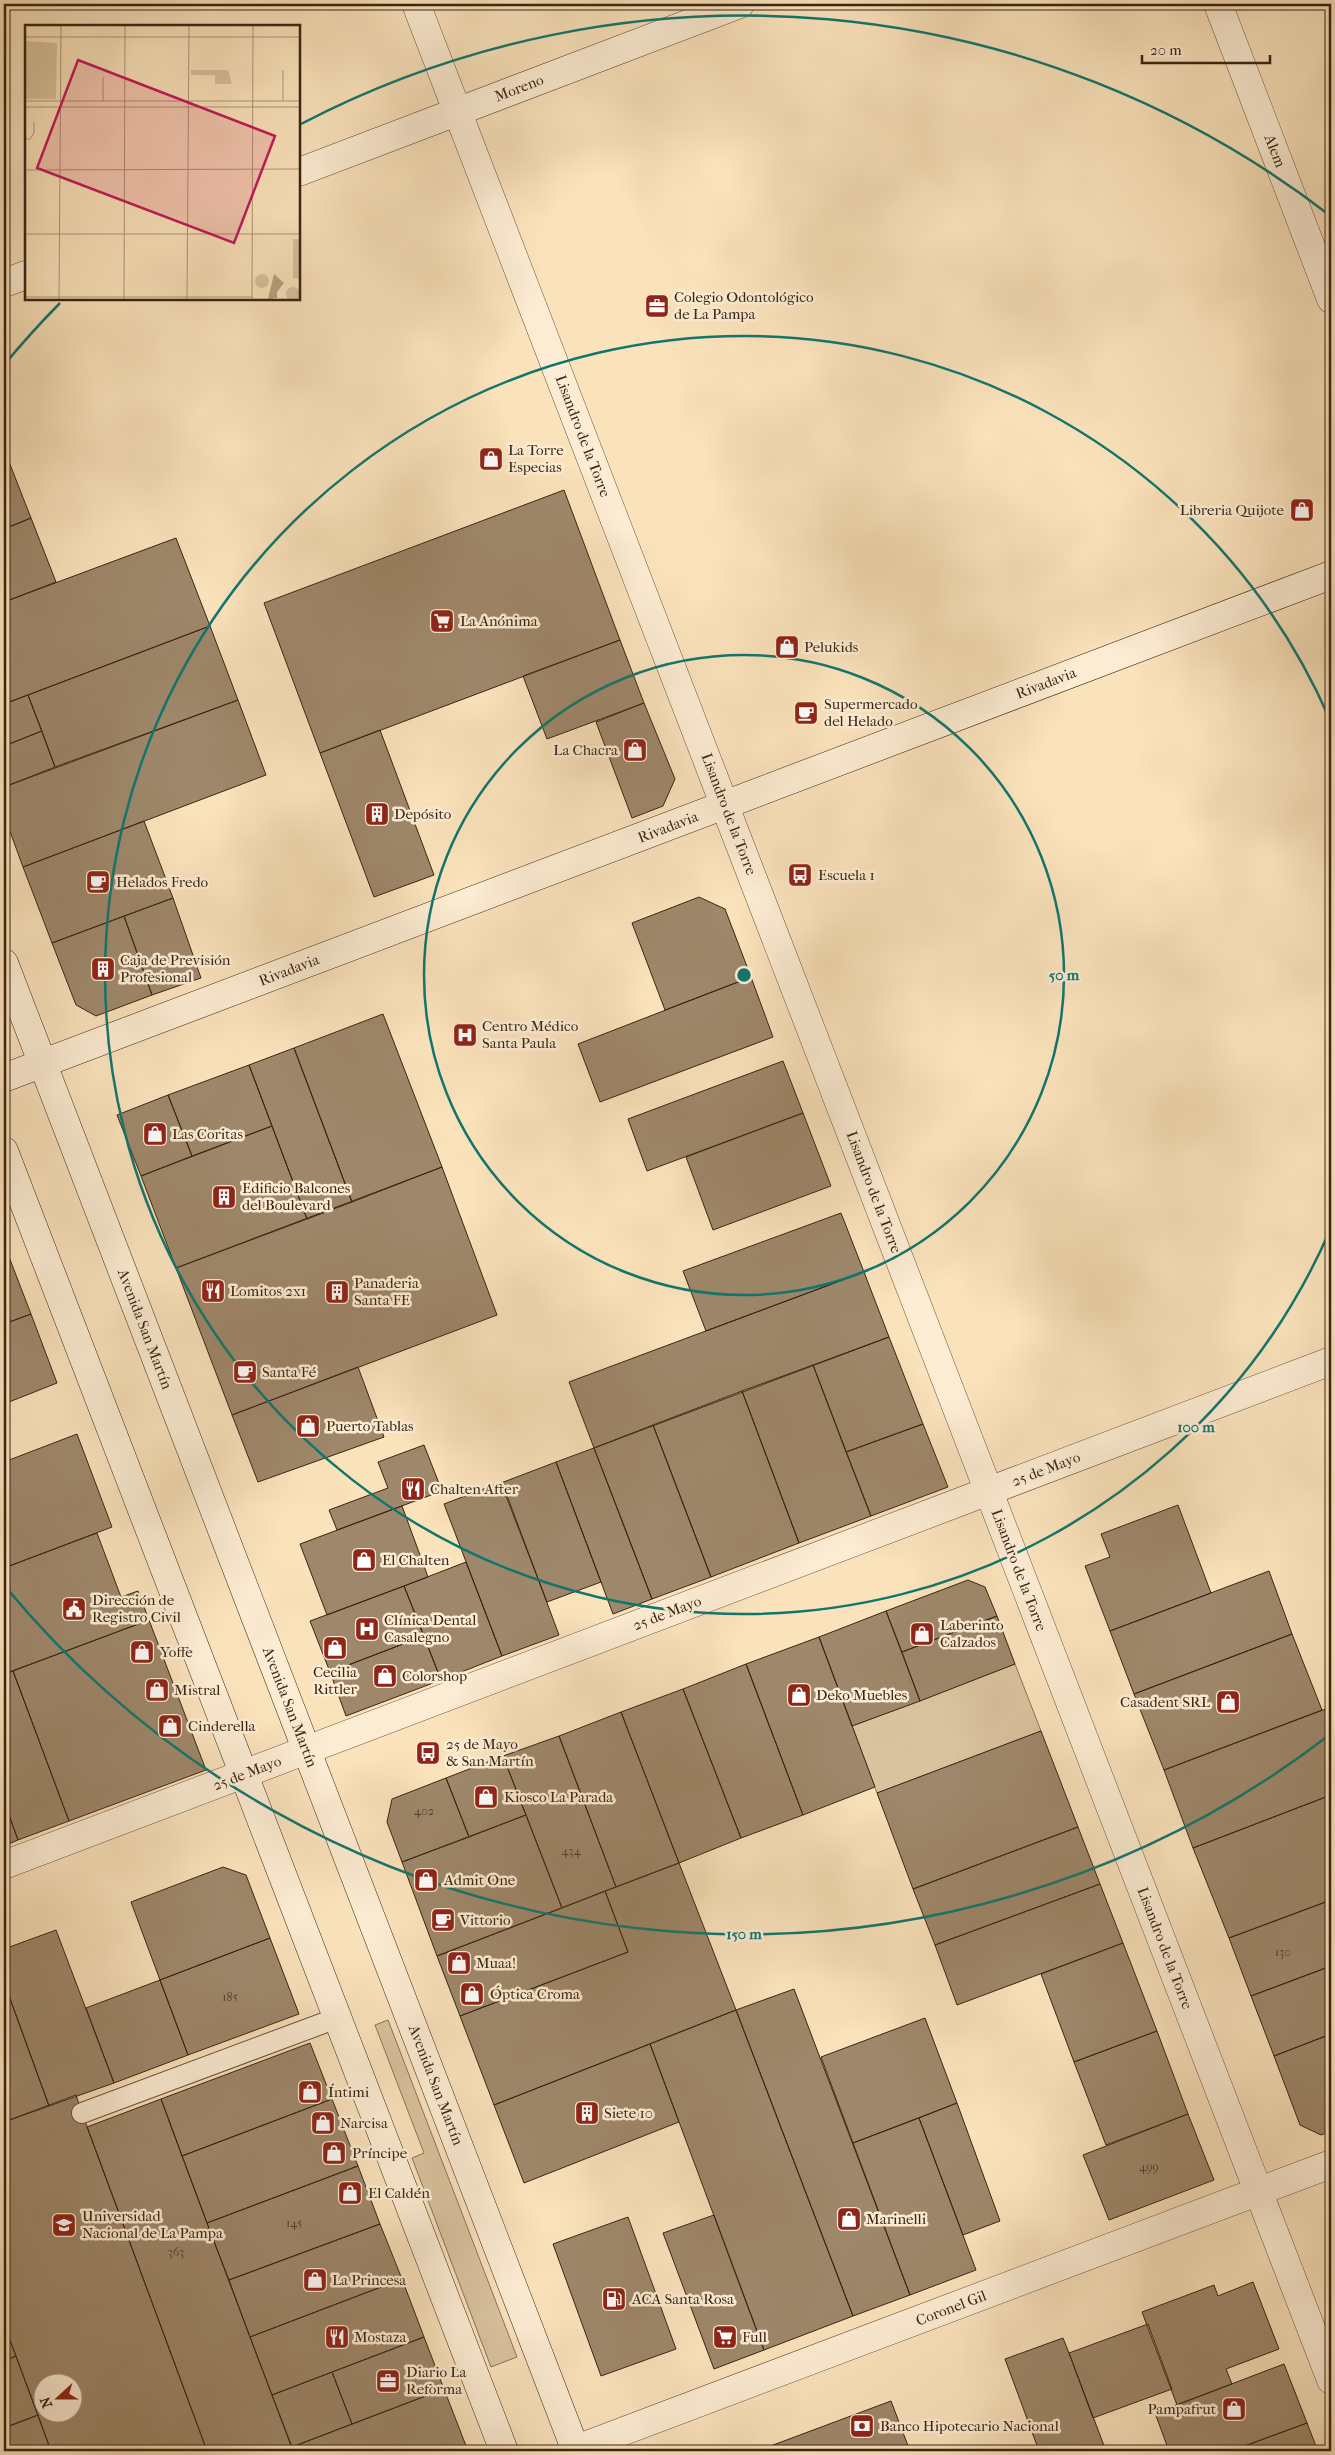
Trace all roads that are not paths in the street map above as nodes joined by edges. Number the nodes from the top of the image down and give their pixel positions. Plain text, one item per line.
1 (416, 4) edge
2 (740, 4) edge
3 (1218, 4) edge
4 (458, 111) junction
5 (300, 172) edge
6 (25, 275) edge
7 (4, 283) edge
8 (1331, 299) edge
9 (1331, 575) edge
10 (725, 805) junction
11 (4, 963) edge
12 (43, 1063) junction
13 (4, 1078) edge
14 (4, 1151) edge
15 (1331, 1361) edge
16 (989, 1491) junction
17 (306, 1750) junction
18 (244, 1774) junction
19 (4, 1865) edge
20 (337, 2018) junction
21 (82, 2113) dead end
22 (1331, 2164) edge
23 (1258, 2192) junction
24 (1331, 2380) edge
25 (504, 2451) edge
26 (574, 2451) edge

1 - 4 street, Lisandro de la Torre
2 - 4 street, Moreno
3 - 8 street, Alem
4 - 5 street, Moreno
4 - 10 street, Lisandro de la Torre
6 - 7 street
9 - 10 street, Rivadavia
10 - 12 street, Rivadavia
10 - 16 street, Lisandro de la Torre
11 - 12 street, Avenida San Martín
12 - 13 street, Rivadavia
12 - 17 street, Avenida San Martín
14 - 18 street
15 - 16 street, 25 de Mayo
16 - 17 street, 25 de Mayo
16 - 23 street, Lisandro de la Torre
17 - 18 street, 25 de Mayo
17 - 26 street, Avenida San Martín
18 - 19 street, 25 de Mayo
18 - 20 street
20 - 21 lane
20 - 25 street
22 - 23 street, Coronel Gil
23 - 24 street, Lisandro de la Torre
23 - 26 street, Coronel Gil

